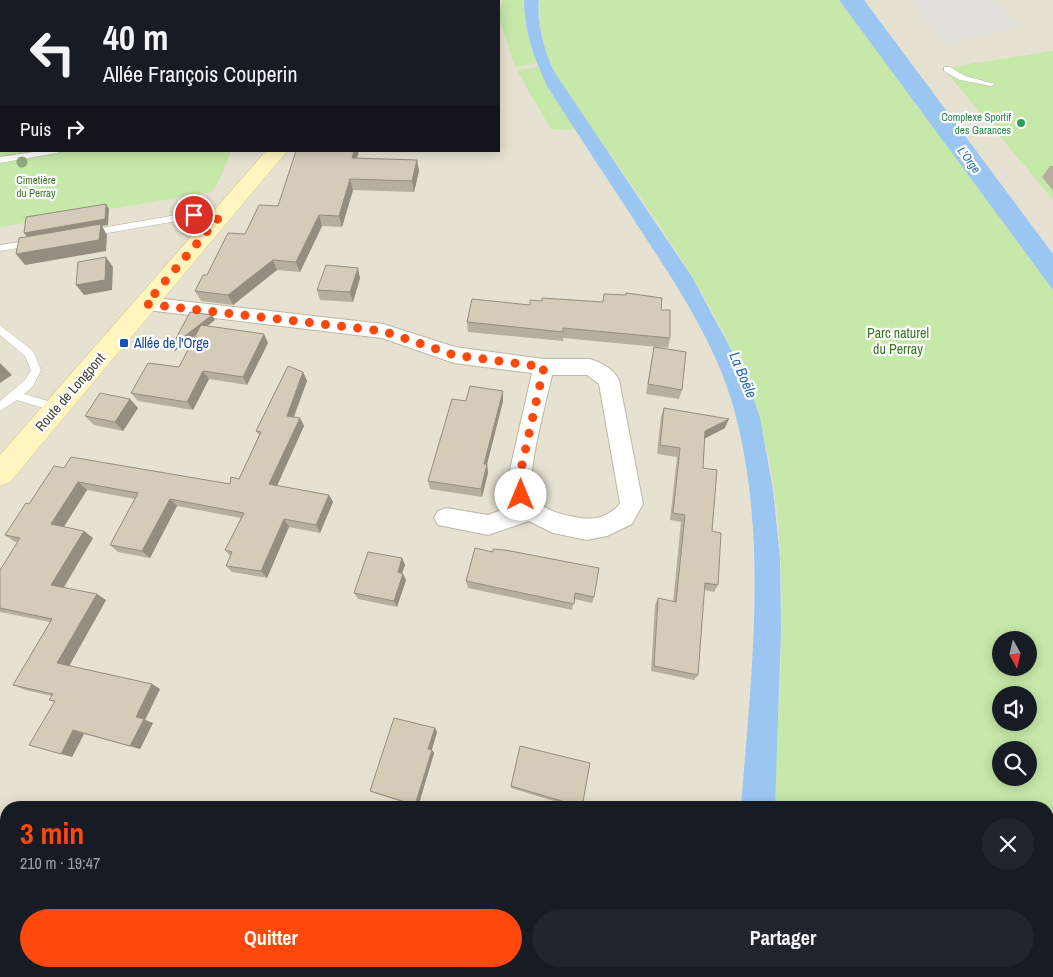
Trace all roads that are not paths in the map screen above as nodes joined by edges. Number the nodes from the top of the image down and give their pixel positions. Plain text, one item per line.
1 (947, 69) dead end
2 (991, 84) dead end
3 (50, 152) edge
4 (276, 152) edge
5 (0, 160) edge
6 (221, 215) junction
7 (78, 235) edge
8 (39, 242) edge
9 (0, 248) edge
10 (146, 304) junction
11 (0, 329) edge
12 (544, 367) junction
13 (15, 395) junction
14 (0, 407) edge
15 (57, 408) junction
16 (0, 474) edge
17 (531, 510) junction
18 (446, 518) dead end

1 - 2 lane
3 - 5 lane
4 - 6 main road, Route de Longpont
6 - 7 lane
6 - 10 main road, Route de Longpont
8 - 9 lane
10 - 12 street
10 - 15 main road, Route de Longpont
11 - 13 lane
12 - 17 street
12 - 17 street
13 - 14 lane
13 - 15 lane
15 - 16 main road, Route de Longpont
17 - 18 street

